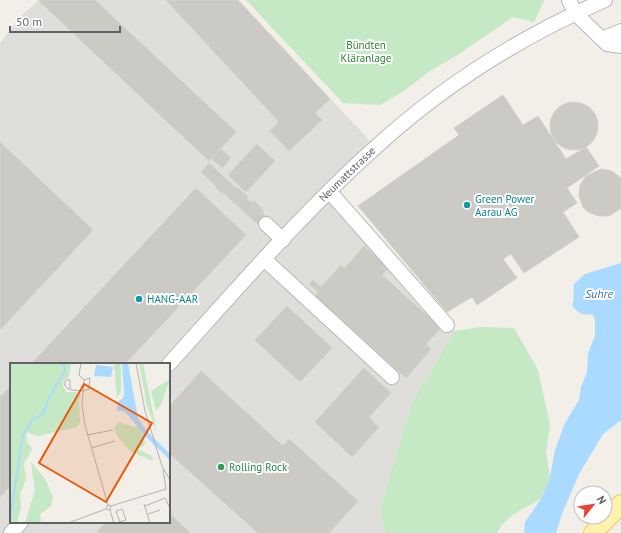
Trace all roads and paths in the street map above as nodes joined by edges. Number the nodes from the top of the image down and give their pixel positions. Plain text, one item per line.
1 (569, 0) edge
2 (605, 0) edge
3 (575, 13) junction
4 (621, 31) edge
5 (602, 40) junction
6 (621, 46) edge
7 (329, 191) junction
8 (266, 224) tunnel mouth
9 (283, 240) junction
10 (264, 259) junction
11 (447, 325) dead end
12 (170, 363) edge
13 (392, 377) dead end
14 (621, 504) edge
15 (21, 523) edge
16 (11, 533) edge
17 (593, 533) edge

1 - 3 street
2 - 3 street, Neumattstrasse
3 - 5 street
3 - 7 street, Neumattstrasse
4 - 5 street
5 - 6 street
7 - 9 street, Neumattstrasse
7 - 11 street
8 - 9 street
9 - 10 street, Neumattstrasse
10 - 12 street, Neumattstrasse
10 - 13 street
14 - 17 main road
15 - 16 street

